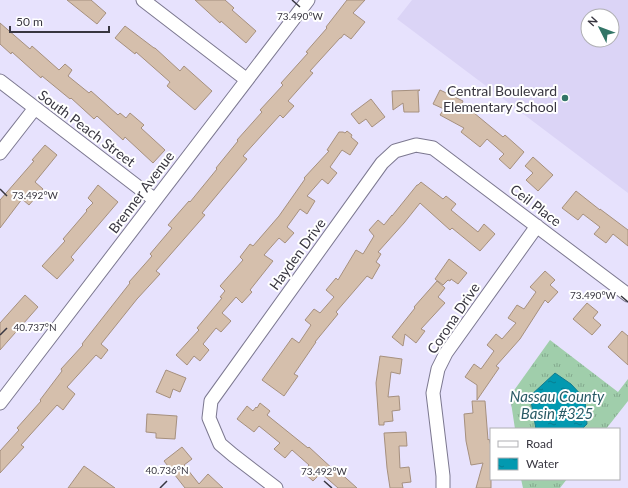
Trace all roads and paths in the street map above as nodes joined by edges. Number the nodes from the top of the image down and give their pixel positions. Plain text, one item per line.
1 (143, 0) edge
2 (308, 0) edge
3 (247, 80) junction
4 (0, 81) edge
5 (35, 108) junction
6 (422, 146) joint
7 (0, 153) edge
8 (155, 200) junction
9 (537, 226) junction
10 (628, 295) edge
11 (0, 403) edge
12 (276, 488) edge
13 (443, 488) edge

1 - 3 street
2 - 3 street, Brenner Avenue
3 - 8 street, Brenner Avenue
4 - 5 street, South Peach Street
5 - 7 street
5 - 8 street, South Peach Street
6 - 9 street, Ceil Place
6 - 12 street, Hayden Drive
8 - 11 street, Brenner Avenue
9 - 10 street, Ceil Place
9 - 13 street, Corona Drive

